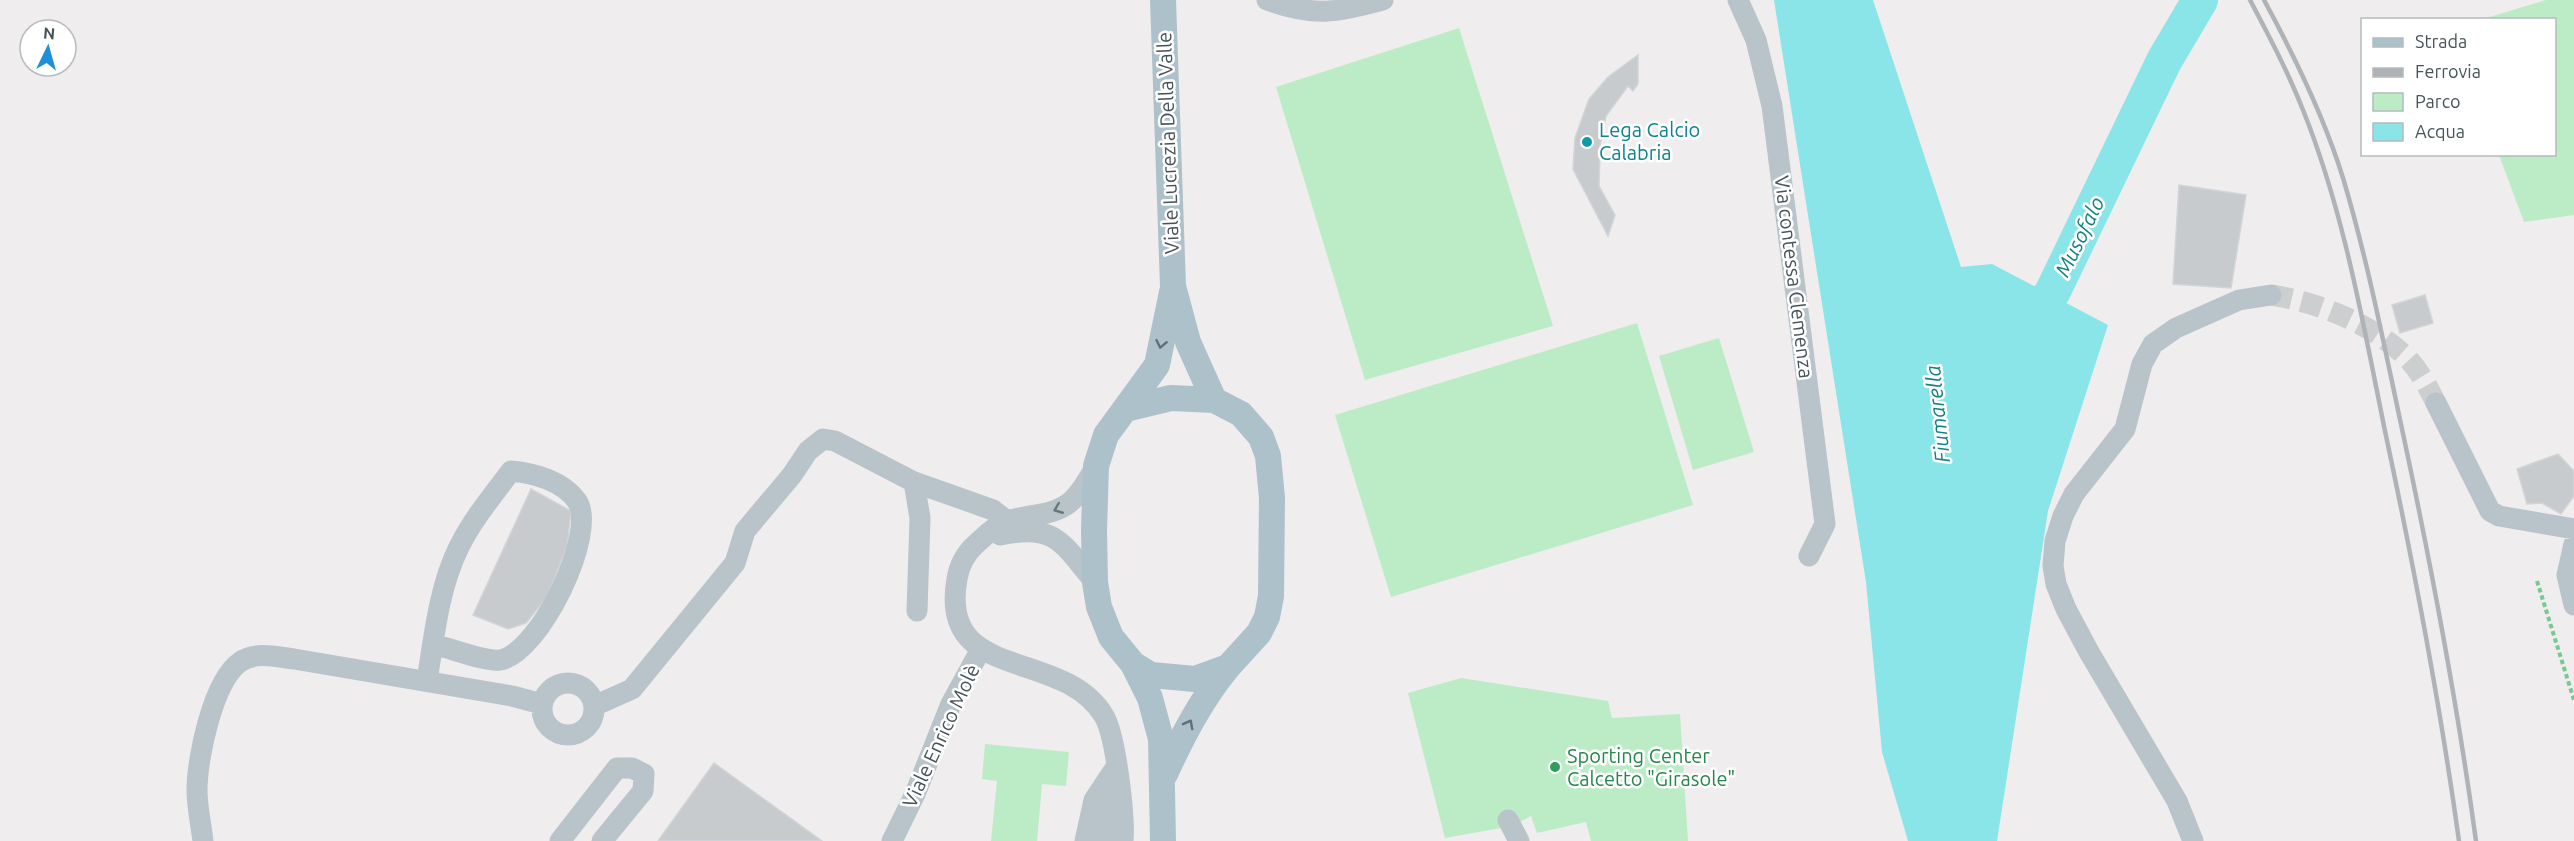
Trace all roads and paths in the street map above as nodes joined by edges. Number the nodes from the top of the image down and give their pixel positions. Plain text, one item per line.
1 (1163, 0) edge
2 (1267, 0) edge
3 (1383, 0) edge
4 (1738, 0) edge
5 (1173, 286) junction
6 (2271, 295) tunnel mouth
7 (1214, 400) junction
8 (2436, 402) tunnel mouth
9 (1125, 409) junction
10 (1096, 466) junction
11 (914, 482) junction
12 (1007, 521) junction
13 (2574, 529) edge
14 (982, 539) junction
15 (2574, 544) edge
16 (1809, 556) dead end
17 (2537, 581) dead end
18 (1095, 582) junction
19 (2574, 605) edge
20 (917, 610) dead end
21 (433, 644) junction
22 (981, 649) junction
23 (1133, 664) junction
24 (1228, 667) junction
25 (427, 681) junction
26 (2574, 700) edge
27 (542, 704) junction
28 (594, 706) junction
29 (1116, 767) junction
30 (1163, 777) junction
31 (1508, 820) dead end
32 (203, 841) edge
33 (560, 841) edge
34 (602, 841) edge
35 (892, 841) edge
36 (1085, 841) edge
37 (1102, 841) edge
38 (1123, 841) edge
39 (1163, 841) edge
40 (1519, 841) edge
41 (2193, 841) edge

1 - 5 main road, Viale Lucrezia Della Valle
2 - 3 street
4 - 16 street, Via contessa Clemenza
5 - 7 main road, Viale Lucrezia Della Valle
5 -> 9 main road, Viale Lucrezia Della Valle
6 - 41 street
7 - 9 main road, Viale Lucrezia Della Valle
7 - 24 main road, Viale Lucrezia Della Valle
8 - 13 street
9 - 10 main road, Viale Lucrezia Della Valle
10 -> 12 street, Viale Enrico Molè
10 - 18 main road, Viale Lucrezia Della Valle
11 - 12 street
11 - 20 street
11 - 28 street
12 - 14 street, Viale Enrico Molè
14 - 18 street
14 - 22 street, Viale Enrico Molè
15 - 19 street
17 - 26 path
18 - 23 main road, Viale Lucrezia Della Valle
21 - 21 street
21 - 25 street
22 - 29 street
22 - 35 street, Viale Enrico Molè
23 - 24 main road, Viale Lucrezia Della Valle
23 - 30 main road, Viale Lucrezia Della Valle
30 -> 24 main road, Viale Lucrezia Della Valle
25 - 27 street
25 - 32 street
27 - 28 street
27 - 28 street
29 - 36 street
29 - 37 street
29 - 38 street
30 - 39 main road, Viale Lucrezia Della Valle
31 - 40 street
33 - 34 street

